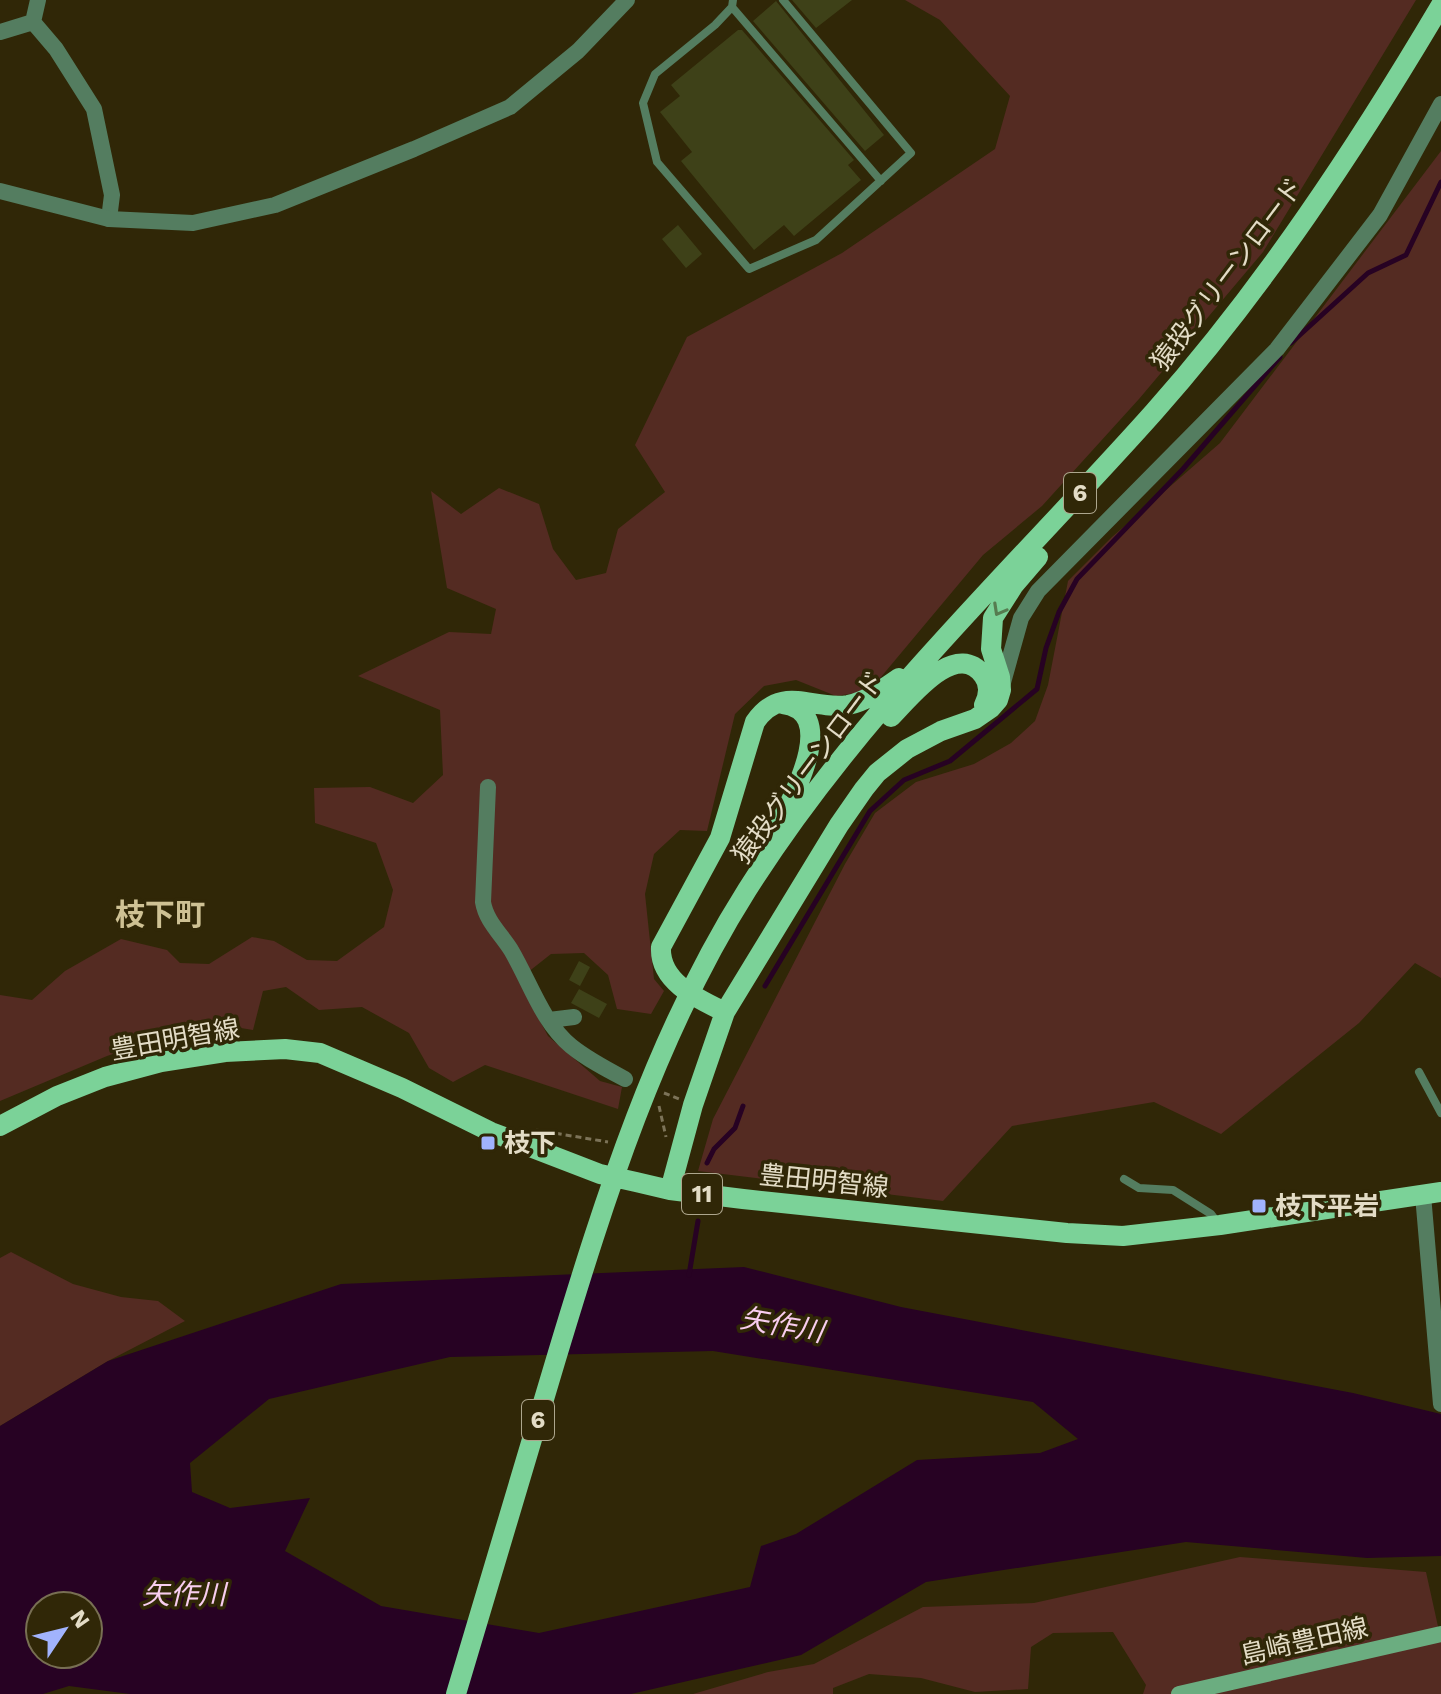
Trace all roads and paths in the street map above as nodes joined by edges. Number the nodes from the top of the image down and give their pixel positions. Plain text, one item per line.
1 (38, 0) edge
2 (627, 0) edge
3 (783, 0) edge
4 (732, 3) edge
5 (1441, 5) edge
6 (33, 22) junction
7 (0, 32) edge
8 (1441, 104) edge
9 (881, 181) junction
10 (0, 191) edge
11 (109, 219) junction
12 (1205, 353) junction
13 (920, 664) junction
14 (1001, 690) junction
15 (771, 705) junction
16 (963, 723) junction
17 (488, 787) dead end
18 (785, 834) junction
19 (747, 889) junction
20 (725, 1012) junction
21 (574, 1017) dead end
22 (549, 1020) junction
23 (1419, 1072) dead end
24 (625, 1079) dead end
25 (657, 1094) dead end
26 (1441, 1113) edge
27 (0, 1126) edge
28 (522, 1127) dead end
29 (666, 1138) dead end
30 (620, 1145) junction
31 (1124, 1179) dead end
32 (670, 1190) junction
33 (1432, 1194) edge
34 (1220, 1225) junction
35 (1441, 1404) edge
36 (1441, 1634) edge
37 (456, 1694) edge
38 (1179, 1694) edge

1 - 6 street
2 - 11 street
3 - 9 lane
4 - 9 lane
4 - 9 lane
5 - 12 main road, 猿投グリーンロード / 6
6 - 7 street
6 - 11 street
8 - 14 street
10 - 11 street
12 - 13 main road, 猿投グリーンロード / 6
12 -> 14 main road
13 - 15 main road
13 - 18 main road, 猿投グリーンロード / 6
14 - 16 main road
15 - 19 main road
15 - 20 main road
16 - 18 main road
16 - 20 main road
17 - 22 street
18 - 19 main road, 猿投グリーンロード / 6
19 - 30 main road, 猿投グリーンロード / 6
20 - 32 main road
21 - 22 street
22 - 24 street
23 - 26 lane
25 - 29 path
27 - 32 main road, 豊田明智線 / 11
28 - 30 path
30 - 37 main road, 猿投グリーンロード / 6
31 - 34 lane
32 - 34 main road, 豊田明智線 / 11
33 - 34 main road, 豊田明智線 / 11
33 - 35 street
36 - 38 main road, 島崎豊田線

